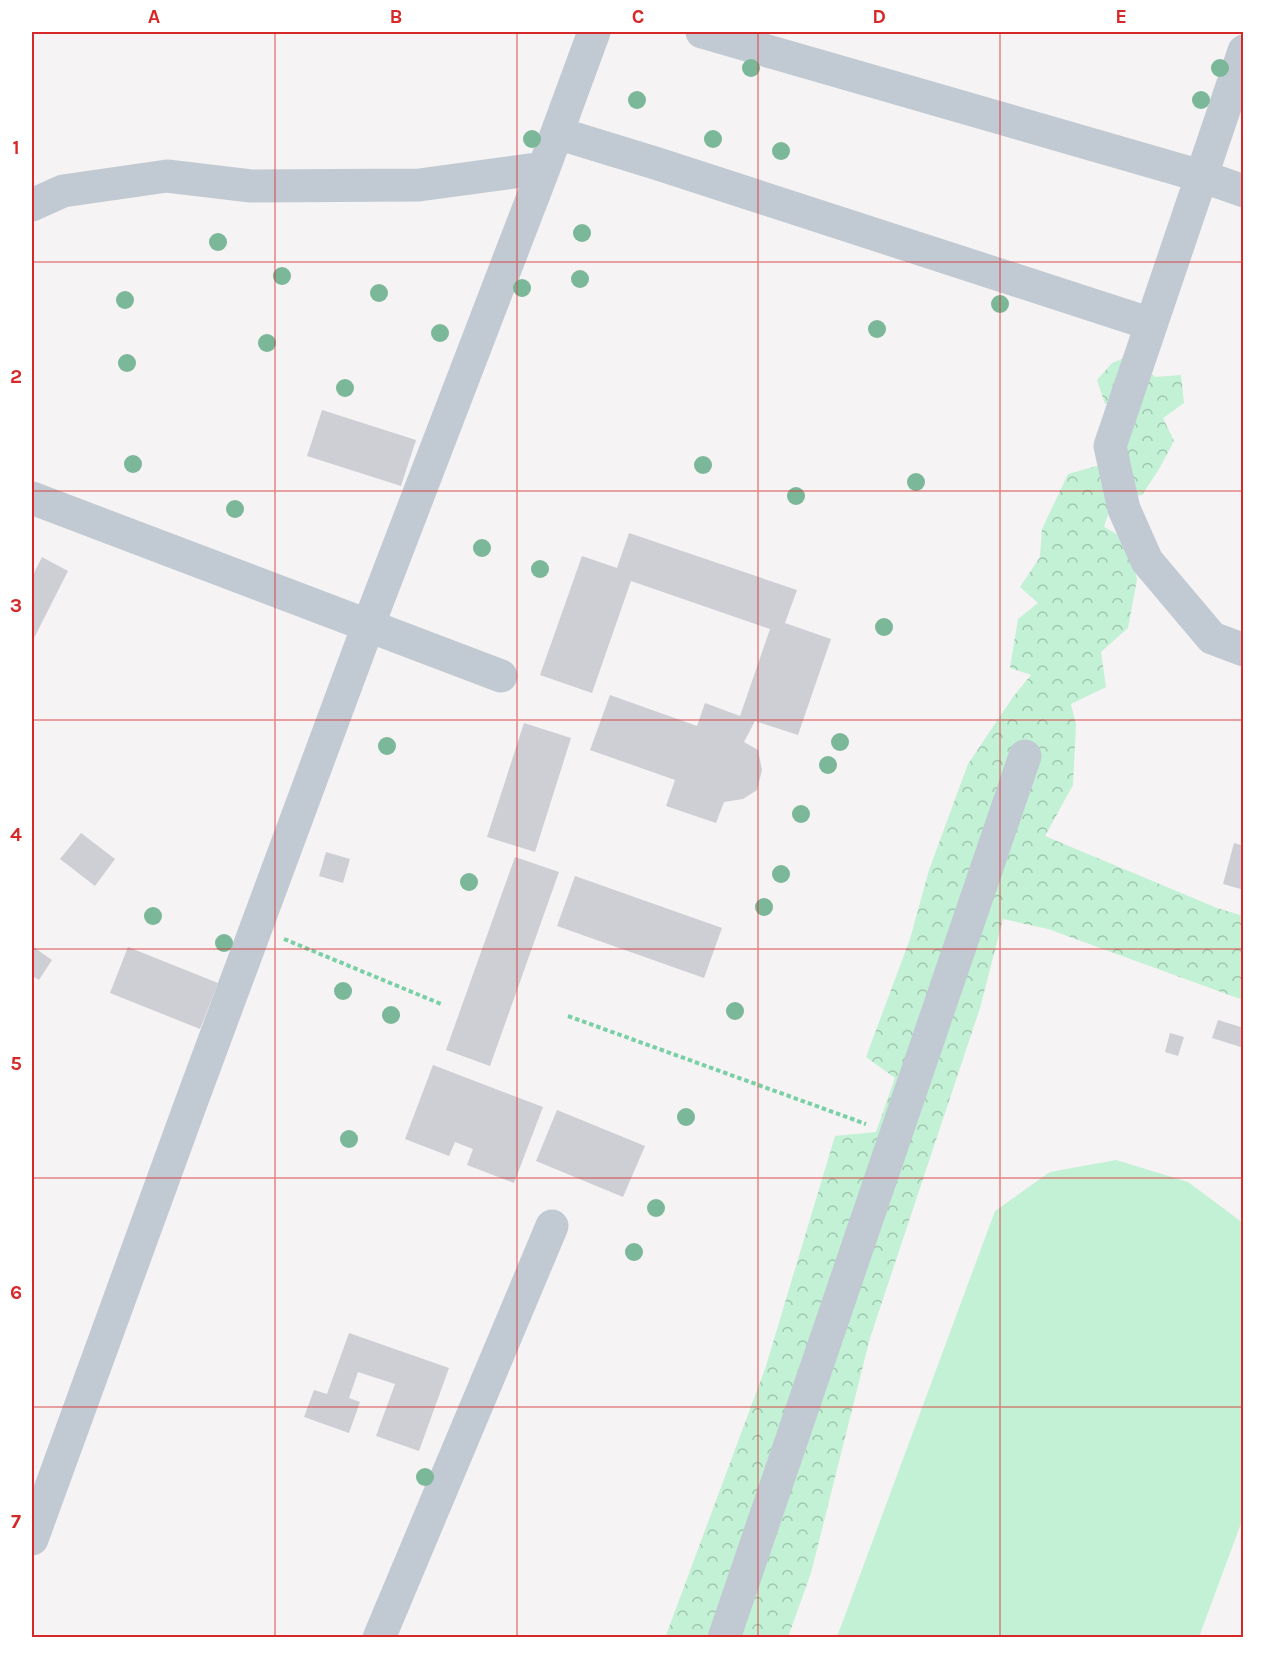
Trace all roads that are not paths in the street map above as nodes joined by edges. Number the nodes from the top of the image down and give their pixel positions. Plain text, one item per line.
1 (594, 32) edge
2 (702, 32) edge
3 (1244, 51) edge
4 (557, 133) junction
5 (544, 168) junction
6 (1201, 176) junction
7 (1244, 191) edge
8 (32, 205) edge
9 (1151, 324) junction
10 (32, 498) edge
11 (368, 626) junction
12 (1244, 650) edge
13 (501, 676) dead end
14 (1025, 756) dead end
15 (552, 1226) dead end
16 (32, 1539) edge
17 (379, 1638) edge
18 (723, 1638) edge

1 - 4 street
2 - 6 street
3 - 6 street
4 - 5 street
4 - 9 street
5 - 8 street
5 - 11 street
6 - 7 street
6 - 9 street
9 - 12 street
10 - 11 street
11 - 13 street
11 - 16 street
14 - 18 street
15 - 17 street

